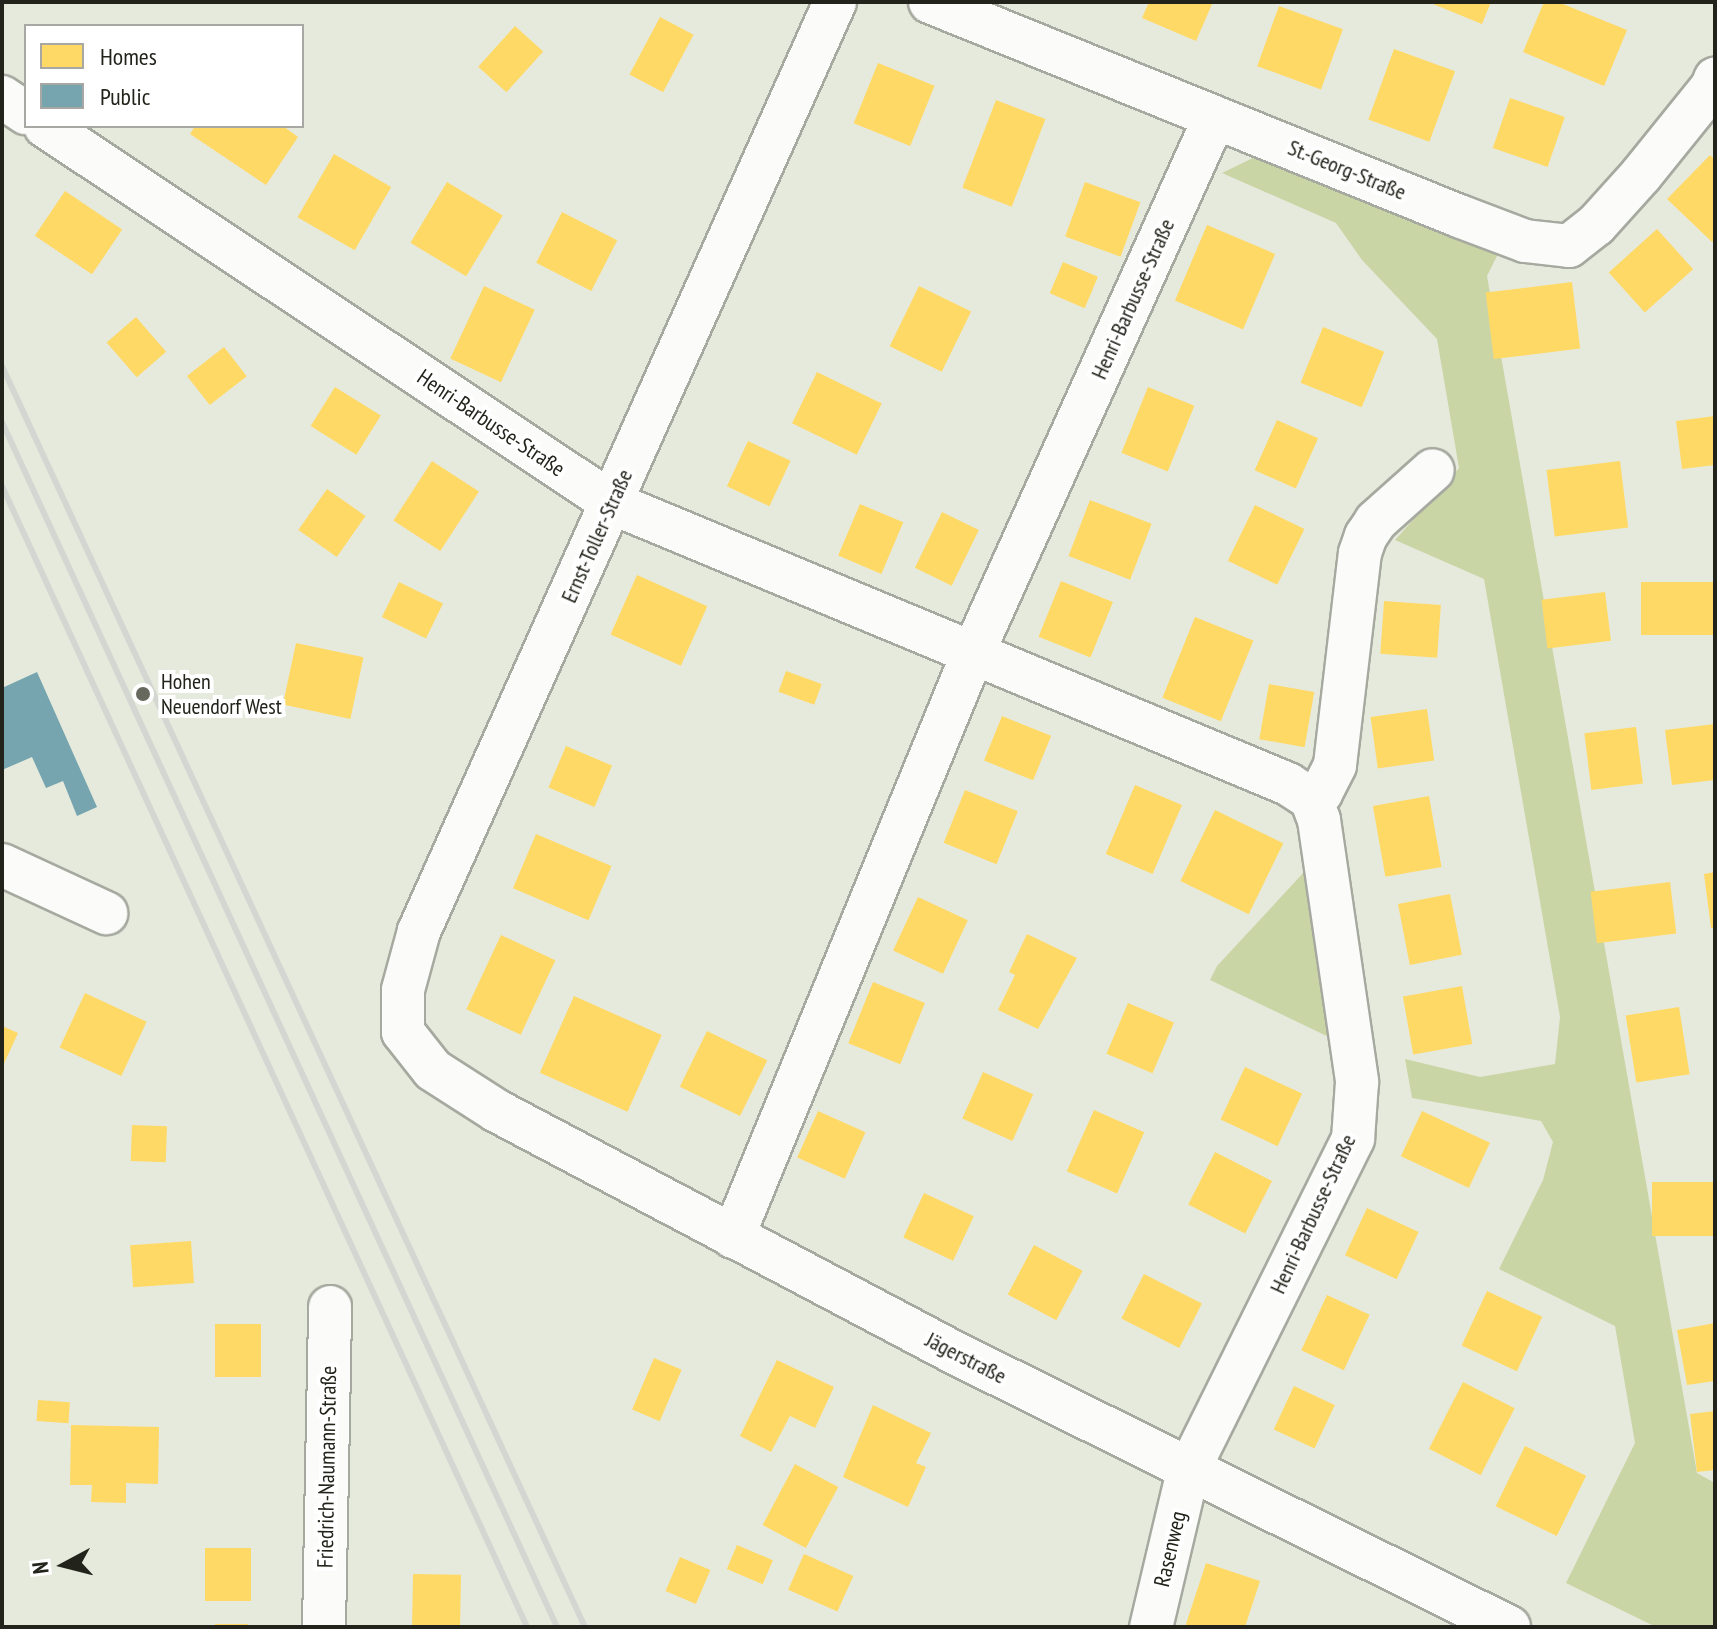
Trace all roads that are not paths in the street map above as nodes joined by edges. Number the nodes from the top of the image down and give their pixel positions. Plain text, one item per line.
1 (835, 2) edge
2 (930, 2) edge
3 (1714, 83) edge
4 (2, 97) edge
5 (24, 112) edge
6 (1214, 119) junction
7 (48, 128) edge
8 (1433, 470) dead end
9 (612, 503) junction
10 (973, 653) junction
11 (1311, 799) junction
12 (2, 865) edge
13 (106, 913) dead end
14 (433, 1070) joint
15 (733, 1237) junction
16 (330, 1307) dead end
17 (1188, 1471) junction
18 (324, 1627) edge
19 (1151, 1627) edge
20 (1509, 1627) edge

1 - 9 street, Ernst-Toller-Straße
2 - 6 street, St.-Georg-Straße
3 - 6 street, St.-Georg-Straße
4 - 5 street
6 - 10 street, Henri-Barbusse-Straße
7 - 9 street, Henri-Barbusse-Straße
8 - 11 street
9 - 10 street, Henri-Barbusse-Straße
9 - 14 street, Ernst-Toller-Straße
10 - 11 street, Henri-Barbusse-Straße
10 - 15 street, Henri-Barbusse-Straße
11 - 17 street, Henri-Barbusse-Straße
12 - 13 street
14 - 15 street, Jägerstraße
15 - 17 street, Jägerstraße
16 - 18 street, Friedrich-Naumann-Straße
17 - 19 street, Rasenweg
17 - 20 street, Jägerstraße

